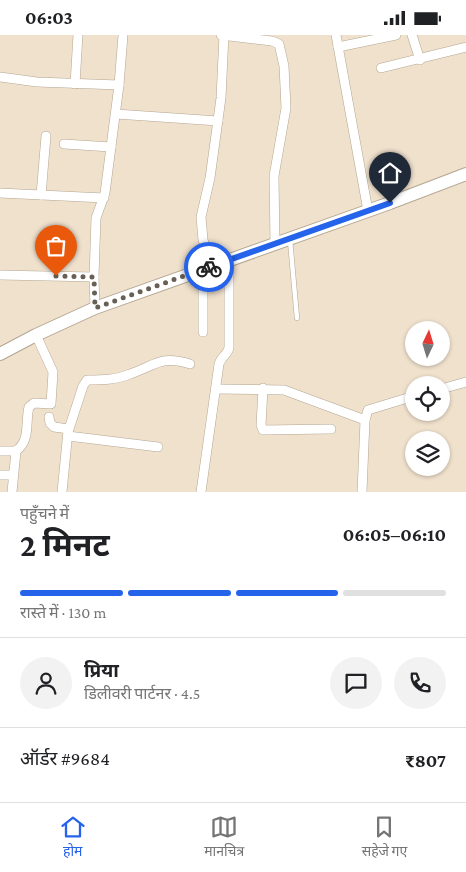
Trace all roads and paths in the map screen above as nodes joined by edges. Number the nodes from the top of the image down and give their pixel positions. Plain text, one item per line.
1 (78, 35) edge
2 (123, 35) edge
3 (222, 35) edge
4 (336, 35) edge
5 (396, 35) edge
6 (412, 35) edge
7 (338, 47) junction
8 (466, 47) edge
9 (420, 60) junction
10 (381, 69) dead end
11 (0, 77) edge
12 (75, 84) junction
13 (119, 85) junction
14 (116, 114) junction
15 (218, 121) junction
16 (46, 136) dead end
17 (64, 144) dead end
18 (111, 147) junction
19 (466, 174) edge
20 (0, 193) edge
21 (41, 195) junction
22 (104, 198) junction
23 (368, 211) junction
24 (290, 238) junction
25 (275, 244) junction
26 (229, 261) junction
27 (208, 267) junction
28 (0, 275) edge
29 (94, 277) junction
30 (95, 308) junction
31 (297, 318) dead end
32 (203, 332) dead end
33 (36, 335) junction
34 (0, 354) edge
35 (190, 364) dead end
36 (466, 382) edge
37 (450, 386) edge
38 (263, 388) junction
39 (216, 389) junction
40 (405, 399) edge
41 (50, 410) junction
42 (365, 420) junction
43 (331, 429) dead end
44 (68, 432) junction
45 (158, 447) dead end
46 (0, 451) edge
47 (16, 451) junction
48 (0, 475) edge
49 (13, 475) junction
50 (12, 492) edge
51 (62, 492) edge
52 (201, 492) edge
53 (362, 492) edge

1 - 12 street
2 - 13 street
3 - 15 street
3 - 25 street
4 - 7 street
5 - 7 street
6 - 9 street
7 - 23 street
8 - 9 street
9 - 10 street
11 - 12 street
12 - 13 street
13 - 14 street
14 - 15 street
14 - 18 street
15 - 27 street
16 - 21 street
17 - 18 street
18 - 22 street
19 - 23 street
20 - 21 street
21 - 22 street
22 - 29 street
23 - 24 street
24 - 25 street
24 - 31 lane
25 - 26 street
26 - 27 street
26 - 39 street
27 - 30 street
27 - 32 street
28 - 29 street
29 - 30 street
30 - 33 street
33 - 34 street
33 - 41 street
35 - 44 street
36 - 37 street
38 - 39 street
38 - 42 street
38 - 43 street
39 - 52 street
40 - 42 street
41 - 44 street
41 - 47 street
42 - 53 street
44 - 45 street
44 - 51 street
46 - 47 street
47 - 49 street
48 - 49 street
49 - 50 street

